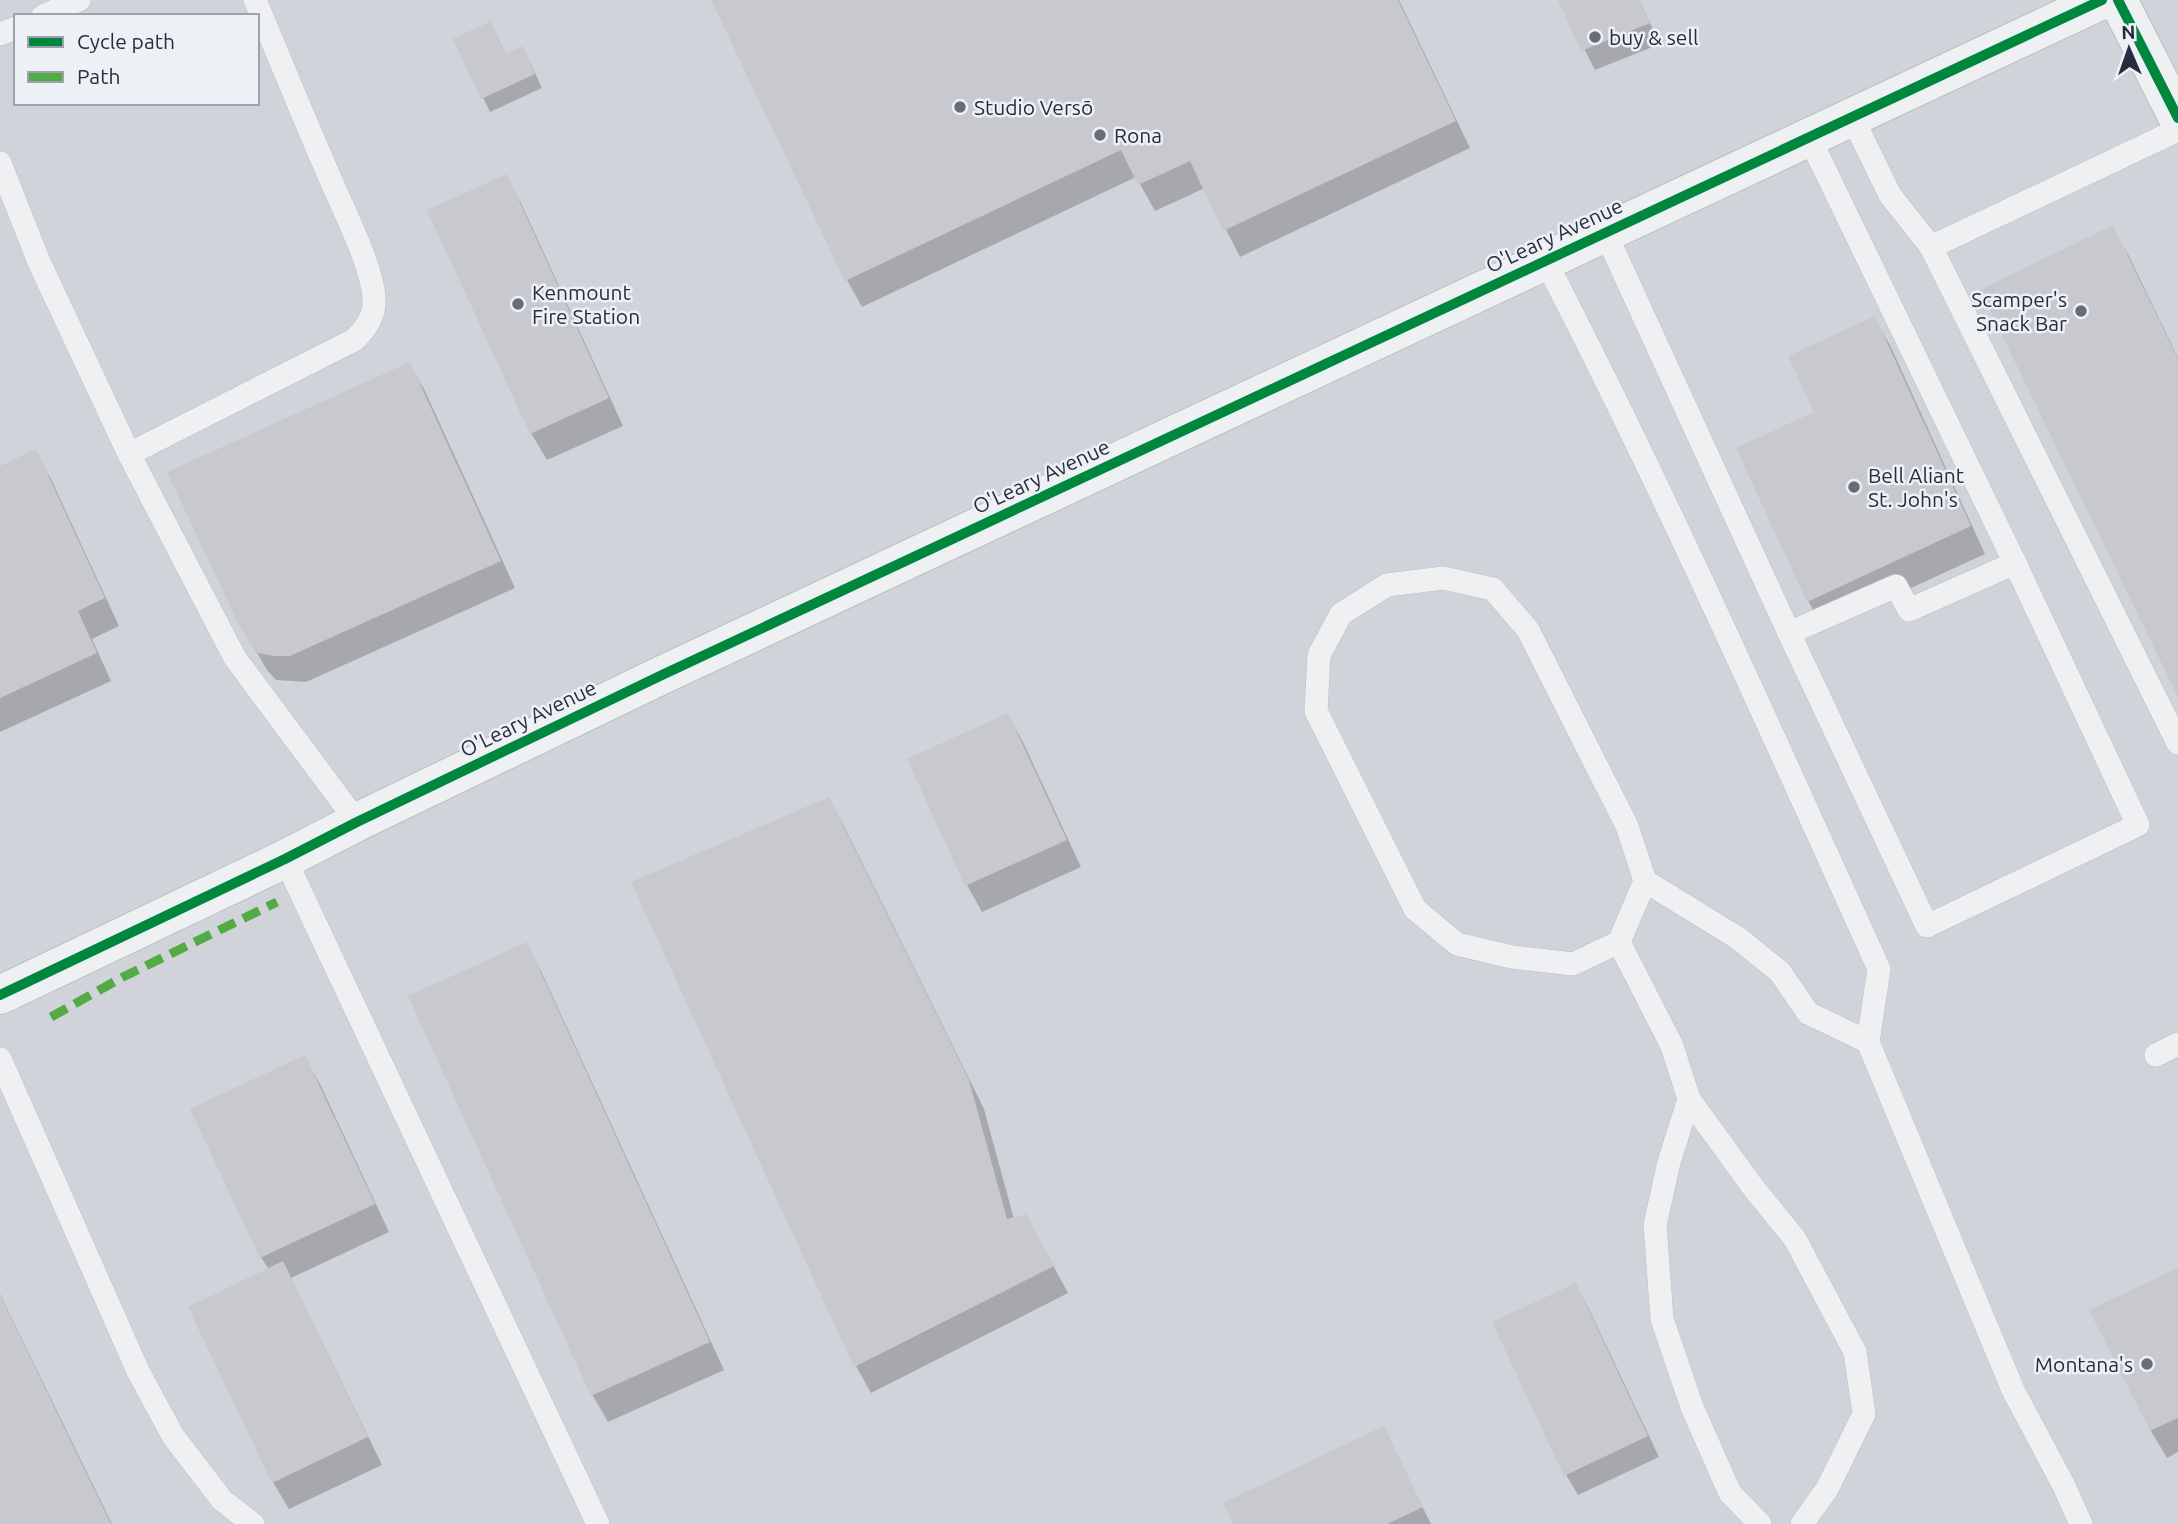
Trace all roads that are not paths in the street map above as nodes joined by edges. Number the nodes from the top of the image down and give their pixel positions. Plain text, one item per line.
1 (79, 0) edge
2 (255, 0) edge
3 (2102, 0) edge
4 (2118, 0) edge
5 (48, 14) edge
6 (1852, 117) junction
7 (2178, 118) edge
8 (2178, 130) edge
9 (1809, 137) junction
10 (0, 163) edge
11 (1605, 232) junction
12 (1931, 247) junction
13 (1545, 260) junction
14 (129, 454) junction
15 (2015, 563) junction
16 (1789, 633) junction
17 (2178, 743) edge
18 (357, 822) junction
19 (285, 859) junction
20 (1645, 881) junction
21 (1619, 942) junction
22 (0, 995) edge
23 (1868, 1042) junction
24 (2178, 1044) edge
25 (2156, 1055) dead end
26 (0, 1059) edge
27 (1689, 1100) junction
28 (253, 1524) edge
29 (598, 1524) edge
30 (1759, 1524) edge
31 (1802, 1524) edge
32 (2081, 1524) edge

1 - 5 lane
2 - 14 lane
3 - 6 street, O'Leary Avenue
4 - 7 street
6 - 9 street, O'Leary Avenue
6 - 12 lane
8 - 12 lane
9 - 11 street, O'Leary Avenue
9 - 15 lane
10 - 14 lane
11 - 13 street, O'Leary Avenue
11 - 16 lane
12 - 17 lane
13 - 18 street, O'Leary Avenue
13 - 23 lane
14 - 18 lane
15 - 16 lane
15 - 16 lane
18 - 19 street, O'Leary Avenue
19 - 22 street, O'Leary Avenue
19 - 29 lane
20 - 21 lane
20 - 21 lane
20 - 23 lane
21 - 27 lane
23 - 32 lane
24 - 25 lane
26 - 28 lane
27 - 30 lane
27 - 31 lane

